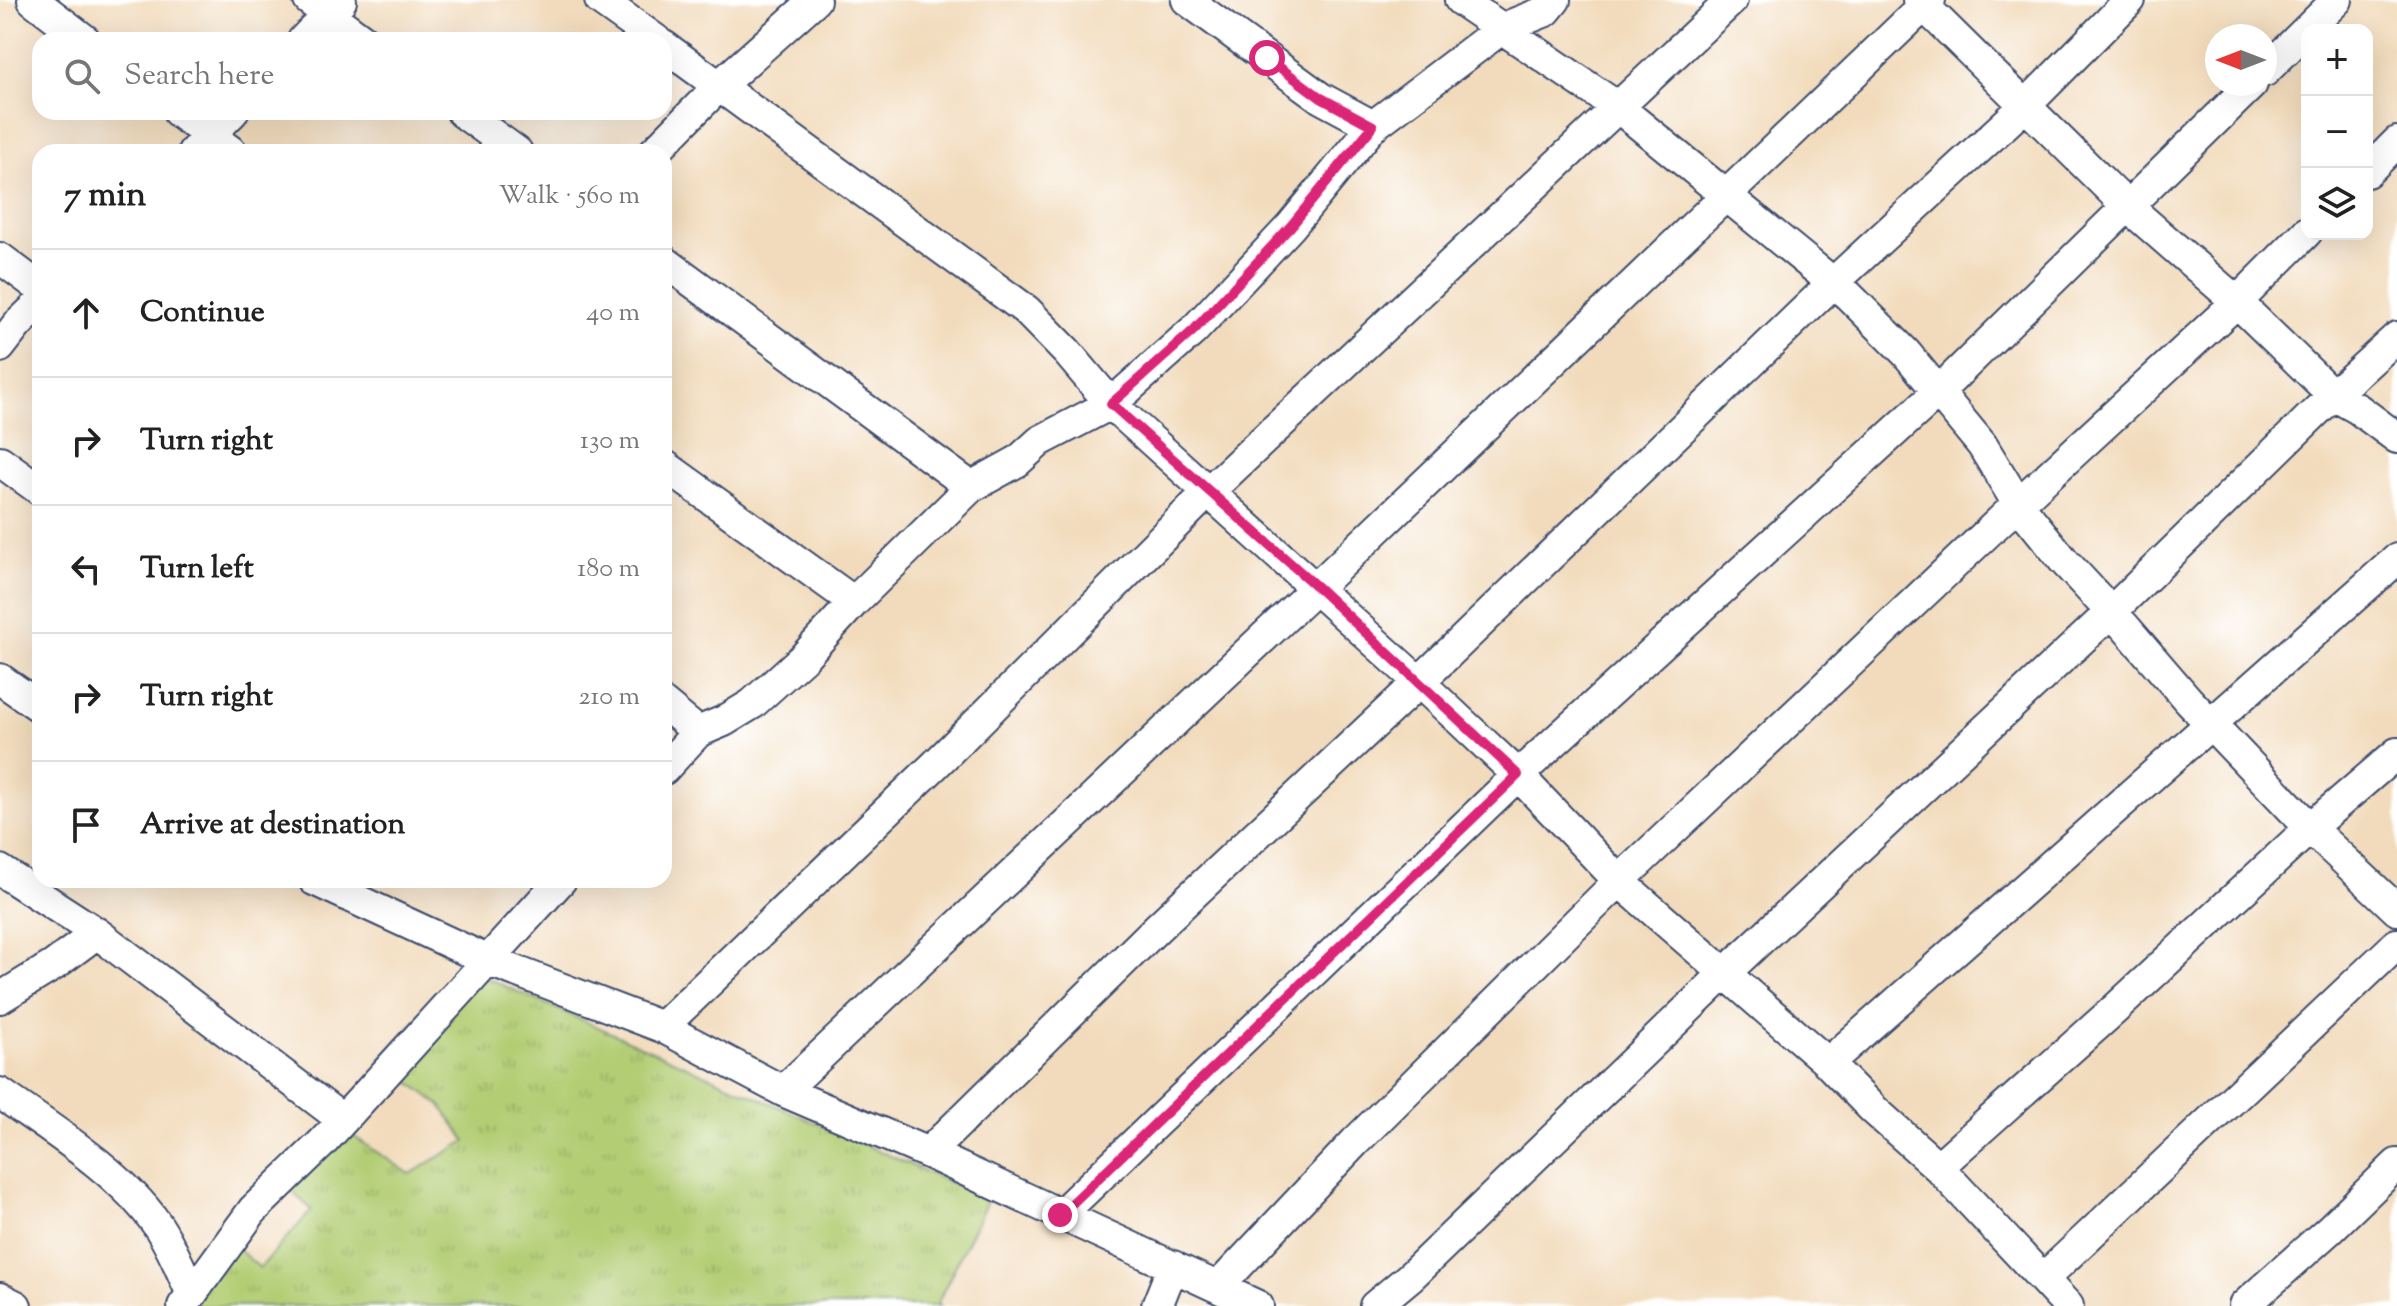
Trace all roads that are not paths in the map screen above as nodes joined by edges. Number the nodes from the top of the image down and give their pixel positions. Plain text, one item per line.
1 (33, 0) edge
2 (600, 0) edge
3 (815, 0) edge
4 (1187, 0) edge
5 (1460, 0) edge
6 (1555, 0) edge
7 (1732, 0) edge
8 (2130, 0) edge
9 (2337, 0) edge
10 (1924, 2) edge
11 (327, 5) edge
12 (1501, 29) junction
13 (75, 32) edge
14 (308, 32) edge
15 (355, 32) edge
16 (645, 32) edge
17 (672, 52) edge
18 (2277, 59) edge
19 (719, 86) junction
20 (2240, 96) edge
21 (2026, 105) junction
22 (1619, 108) junction
23 (186, 120) edge
24 (228, 120) edge
25 (473, 120) edge
26 (1373, 126) junction
27 (2397, 142) edge
28 (208, 144) edge
29 (213, 144) edge
30 (506, 144) edge
31 (662, 144) edge
32 (2371, 168) edge
33 (1727, 197) junction
34 (2127, 206) junction
35 (2301, 238) edge
36 (0, 258) edge
37 (672, 267) edge
38 (32, 282) edge
39 (1833, 283) junction
40 (2237, 302) junction
41 (32, 311) edge
42 (2397, 337) edge
43 (0, 347) edge
44 (1938, 392) junction
45 (2333, 395) junction
46 (1111, 404) junction
47 (2397, 438) edge
48 (0, 461) edge
49 (672, 471) edge
50 (32, 484) edge
51 (971, 487) junction
52 (1208, 492) junction
53 (2018, 504) junction
54 (2397, 559) edge
55 (1317, 587) junction
56 (854, 602) junction
57 (2111, 612) junction
58 (0, 679) edge
59 (1419, 682) junction
60 (32, 701) edge
61 (672, 711) edge
62 (2210, 723) junction
63 (698, 732) junction
64 (2397, 753) edge
65 (672, 760) edge
66 (1518, 775) junction
67 (2310, 828) junction
68 (0, 870) edge
69 (1619, 881) junction
70 (331, 888) edge
71 (554, 888) edge
72 (2397, 910) edge
73 (97, 933) junction
74 (2397, 944) edge
75 (487, 960) junction
76 (1726, 972) junction
77 (0, 998) edge
78 (662, 1027) junction
79 (1828, 1063) junction
80 (783, 1091) junction
81 (0, 1093) edge
82 (343, 1120) junction
83 (928, 1153) junction
84 (2397, 1164) edge
85 (1938, 1167) junction
86 (1060, 1215) junction
87 (1173, 1266) junction
88 (2043, 1279) junction
89 (1218, 1287) junction
90 (0, 1298) edge
91 (188, 1300) edge
92 (16, 1306) edge
93 (1157, 1306) edge
94 (1258, 1306) edge
95 (1375, 1306) edge
96 (2068, 1306) edge
97 (2244, 1306) edge

1 - 13 street
2 - 16 street
3 - 19 street
4 - 26 street
5 - 12 street
6 - 12 street
7 - 22 street
8 - 21 street
9 - 18 street
10 - 21 street
10 - 33 street
11 - 14 street
11 - 15 street
12 - 22 street
12 - 26 street
17 - 19 street
19 - 31 street
19 - 46 street
20 - 34 street
21 - 34 street
21 - 39 street
22 - 33 street
22 - 52 street
23 - 28 street
24 - 29 street
25 - 30 street
26 - 46 street
27 - 32 street
33 - 39 street
33 - 55 street
34 - 40 street
34 - 44 street
35 - 40 street
36 - 38 street
37 - 51 street
39 - 44 street
39 - 59 street
40 - 45 street
40 - 53 street
41 - 43 street
42 - 45 street
44 - 53 street
44 - 66 street
45 - 47 street
45 - 57 street
46 - 51 street
46 - 52 street
48 - 50 street
49 - 56 street
51 - 56 street
52 - 55 street
52 - 78 street
53 - 57 street
53 - 69 street
54 - 62 street
55 - 59 street
55 - 80 street
56 - 63 street
57 - 62 street
57 - 76 street
58 - 60 street
59 - 66 street
59 - 83 street
61 - 63 street
62 - 67 street
62 - 79 street
63 - 65 street
64 - 67 street
66 - 69 street
66 - 86 street
67 - 72 street
67 - 85 street
68 - 73 street
69 - 76 street
69 - 89 street
70 - 75 street
71 - 75 street
73 - 77 street
73 - 82 street
74 - 88 street
75 - 78 street
75 - 82 street
76 - 79 street
76 - 95 street
78 - 80 street
79 - 85 street
80 - 83 street
81 - 91 street
82 - 91 street
83 - 86 street
84 - 97 street
85 - 88 street
86 - 87 street
87 - 89 street
87 - 93 street
88 - 96 street
89 - 94 street
90 - 92 street

